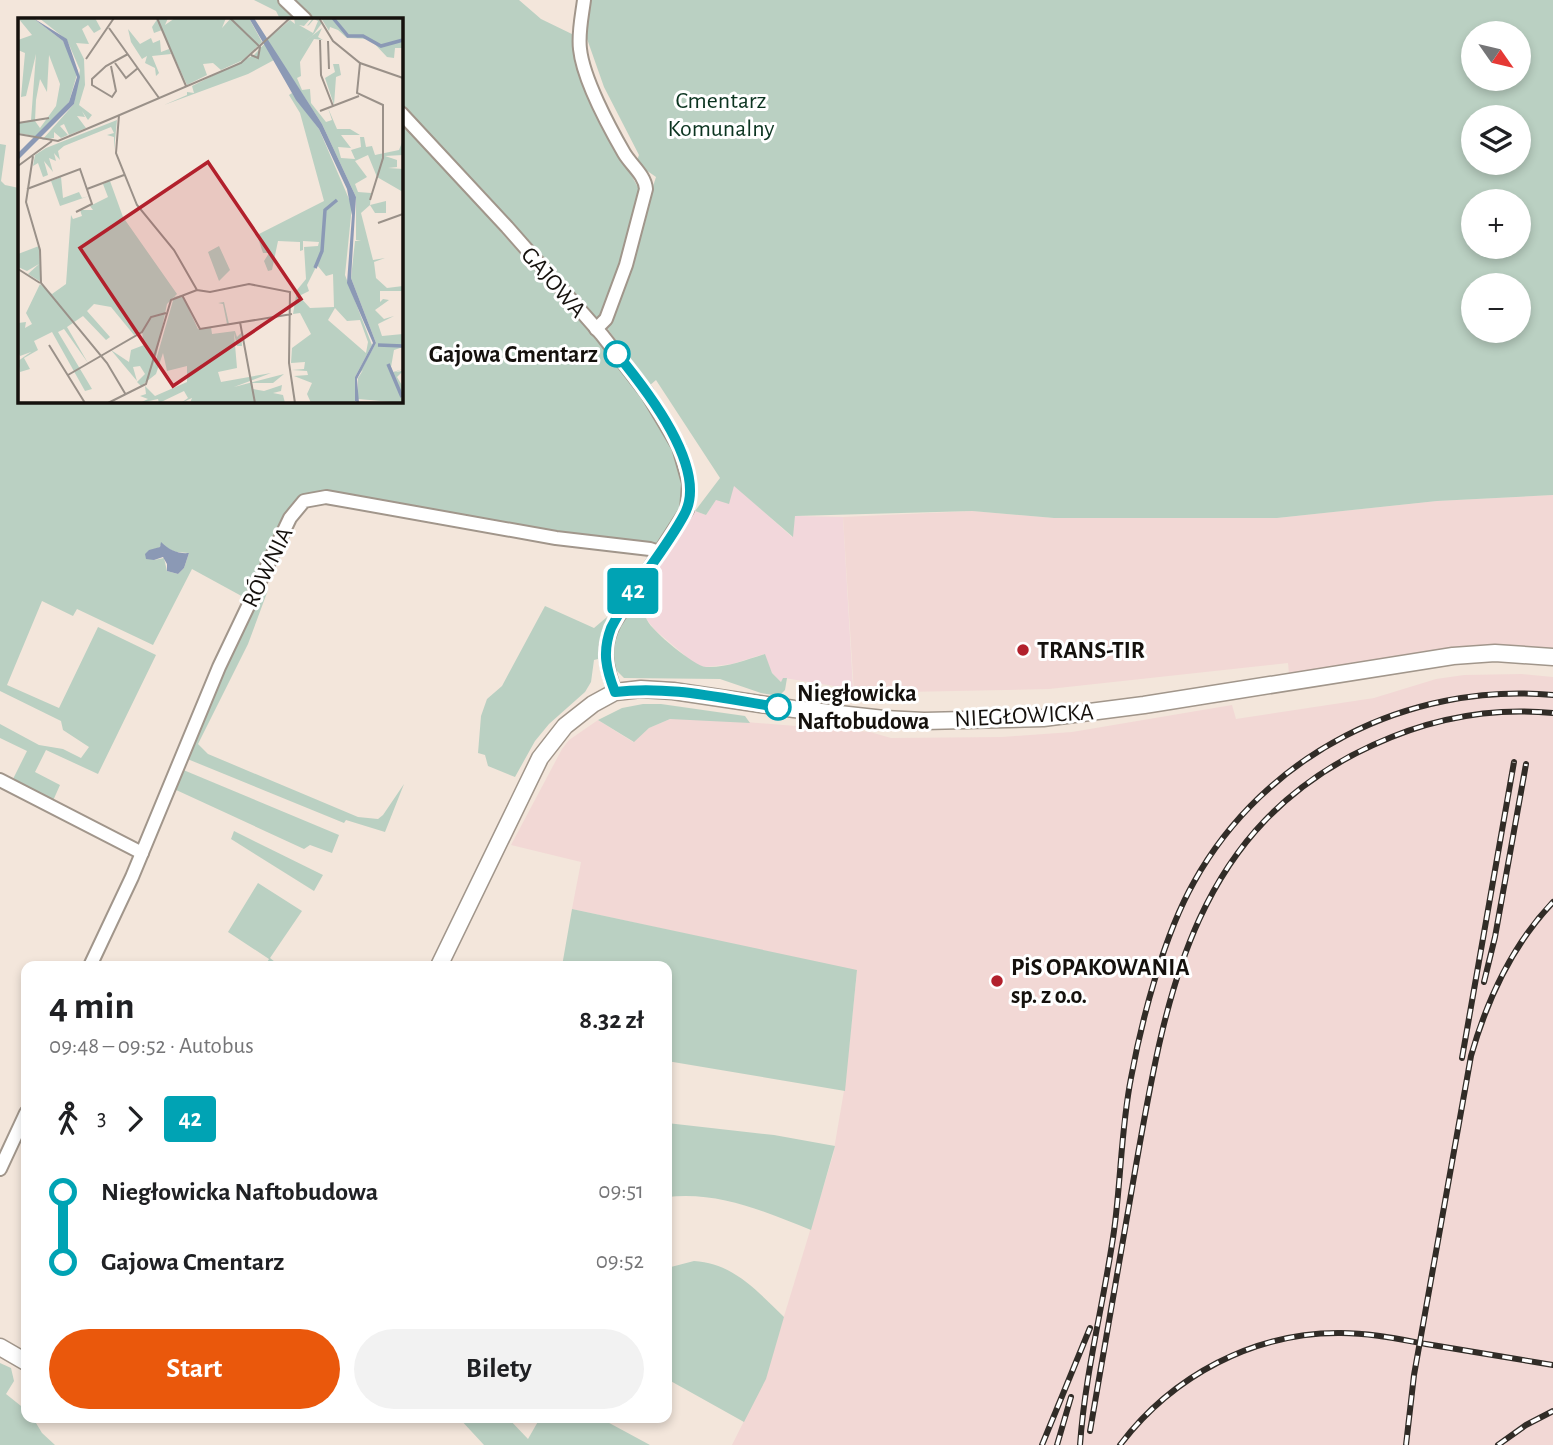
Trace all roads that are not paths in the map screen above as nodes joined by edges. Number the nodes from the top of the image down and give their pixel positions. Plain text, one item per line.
1 (285, 0) edge
2 (584, 0) edge
3 (304, 18) edge
4 (402, 114) edge
5 (596, 330) junction
6 (659, 552) junction
7 (1553, 657) edge
8 (615, 692) junction
9 (0, 780) edge
10 (142, 853) junction
11 (92, 961) edge
12 (441, 961) edge
13 (21, 1124) edge
14 (0, 1169) edge
15 (0, 1347) edge
16 (21, 1359) edge

1 - 3 street
2 - 5 street
4 - 5 street, GAJOWA
5 - 6 street, GAJOWA
6 - 8 street, GAJOWA
6 - 10 street, RÓWNIA
7 - 8 street, NIEGŁOWICKA
8 - 12 street, NIEGŁOWICKA
9 - 10 street
10 - 11 street, RÓWNIA
13 - 14 street
15 - 16 street

